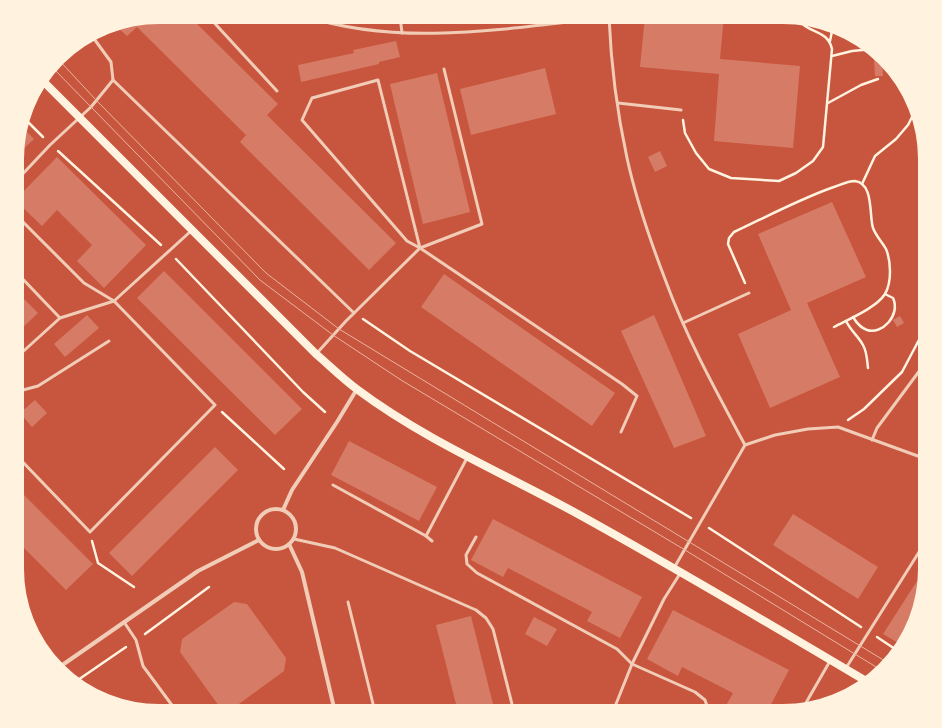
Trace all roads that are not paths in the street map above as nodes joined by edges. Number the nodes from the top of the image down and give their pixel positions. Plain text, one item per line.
1 (214, 23) edge
2 (329, 23) edge
3 (401, 23) edge
4 (552, 23) edge
5 (609, 23) edge
6 (402, 33) junction
7 (94, 39) edge
8 (444, 69) dead end
9 (114, 80) junction
10 (46, 84) edge
11 (277, 91) dead end
12 (618, 103) junction
13 (681, 110) road end
14 (79, 117) junction
15 (23, 174) edge
16 (23, 222) edge
17 (192, 230) junction
18 (420, 248) junction
19 (23, 279) edge
20 (750, 293) road end
21 (114, 301) junction
22 (354, 313) junction
23 (60, 318) junction
24 (683, 323) junction
25 (109, 341) dead end
26 (23, 352) edge
27 (316, 354) junction
28 (919, 371) edge
29 (357, 389) junction
30 (23, 390) edge
31 (621, 432) dead end
32 (872, 440) junction
33 (745, 445) junction
34 (467, 457) junction
35 (919, 457) edge
36 (23, 462) edge
37 (333, 484) dead end
38 (283, 510) junction
39 (426, 536) junction
40 (476, 537) dead end
41 (294, 539) junction
42 (259, 540) junction
43 (432, 541) dead end
44 (290, 544) junction
45 (919, 552) edge
46 (677, 570) junction
47 (348, 602) dead end
48 (124, 622) junction
49 (831, 660) junction
50 (632, 664) junction
51 (63, 665) edge
52 (846, 669) junction
53 (862, 679) edge
54 (806, 702) edge
55 (172, 705) edge
56 (333, 705) edge
57 (373, 705) edge
58 (512, 705) edge
59 (616, 705) edge
60 (706, 705) edge

1 - 11 lane
2 - 6 lane
3 - 6 lane
4 - 6 lane
5 - 12 lane
7 - 9 lane
8 - 18 lane
9 - 14 lane
9 - 22 lane
10 - 14 main road
12 - 13 lane
12 - 24 lane
14 - 15 lane
14 - 17 main road
16 - 21 lane
17 - 21 lane
17 - 27 main road
18 - 18 lane
18 - 22 lane
18 - 31 lane
19 - 23 lane
20 - 24 lane
21 - 23 lane
21 - 36 lane
22 - 27 lane
23 - 26 lane
24 - 33 lane
25 - 30 lane
27 - 29 main road
28 - 32 lane
29 - 34 main road
29 - 38 street
32 - 33 lane
32 - 35 lane
33 - 46 lane
34 - 39 lane
34 - 46 main road
37 - 39 lane
38 - 41 street
38 - 42 street
39 - 43 lane
40 - 50 lane
41 - 44 street
41 - 58 lane
42 - 44 street
42 - 48 street
44 - 56 street
45 - 52 lane
46 - 49 main road
46 - 50 lane
47 - 57 lane
48 - 51 street
48 - 55 lane
49 - 52 main road
49 - 54 lane
50 - 59 lane
50 - 60 lane
52 - 53 main road

